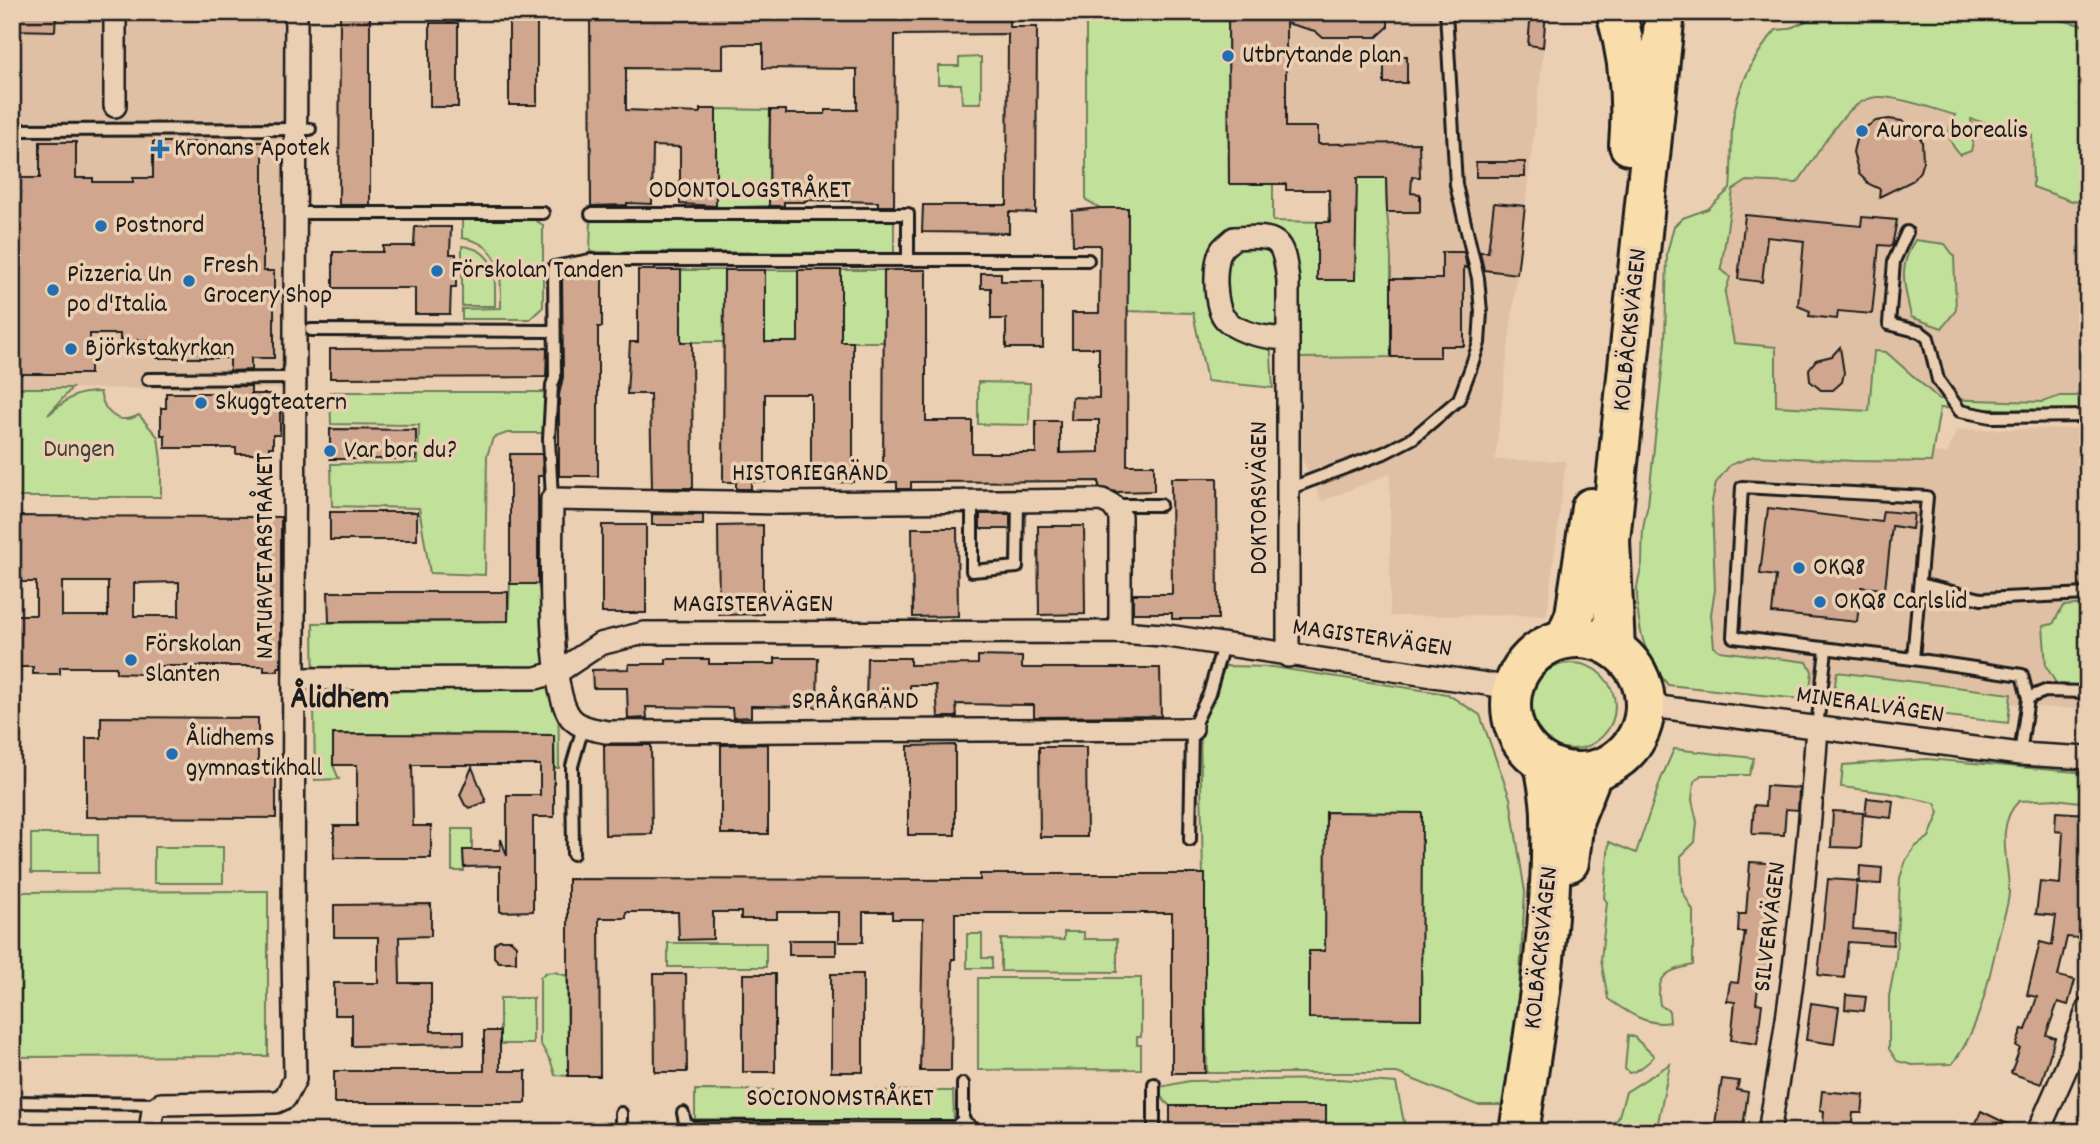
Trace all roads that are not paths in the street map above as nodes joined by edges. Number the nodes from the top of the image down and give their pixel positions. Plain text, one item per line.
1 (115, 12) edge
2 (296, 12) edge
3 (1446, 12) edge
4 (1616, 12) edge
5 (1665, 12) edge
6 (115, 106) dead end
7 (303, 129) junction
8 (12, 130) edge
9 (297, 213) junction
10 (543, 213) dead end
11 (591, 214) dead end
12 (1907, 232) dead end
13 (908, 260) junction
14 (1088, 260) dead end
15 (311, 330) dead end
16 (554, 331) junction
17 (1288, 340) junction
18 (296, 378) junction
19 (148, 379) dead end
20 (2088, 416) edge
21 (1288, 489) junction
22 (552, 499) junction
23 (1018, 501) junction
24 (972, 502) junction
25 (1112, 505) junction
26 (1160, 505) dead end
27 (1920, 584) junction
28 (2088, 594) edge
29 (1120, 632) junction
30 (1566, 639) junction
31 (1223, 645) junction
32 (1615, 649) junction
33 (1826, 650) junction
34 (1288, 656) junction
35 (1913, 659) junction
36 (558, 672) junction
37 (293, 679) junction
38 (1513, 688) junction
39 (2088, 692) edge
40 (2028, 698) junction
41 (1644, 705) junction
42 (583, 727) junction
43 (1817, 727) junction
44 (1192, 729) junction
45 (2021, 754) junction
46 (2088, 758) edge
47 (1544, 763) junction
48 (1593, 771) junction
49 (1190, 840) dead end
50 (573, 855) dead end
51 (2088, 1008) edge
52 (963, 1084) dead end
53 (1154, 1084) dead end
54 (12, 1102) edge
55 (683, 1112) dead end
56 (621, 1113) dead end
57 (154, 1119) edge
58 (966, 1130) edge
59 (621, 1132) edge
60 (1154, 1132) edge
61 (1519, 1132) edge
62 (1538, 1132) edge
63 (1769, 1132) edge
64 (2038, 1132) edge

1 - 6 street
2 - 7 street, NATURVETARSTRÅKET
3 - 21 lane
4 - 30 highway, KOLBÄCKSVÄGEN
5 - 32 highway, KOLBÄCKSVÄGEN
7 - 8 lane
7 - 9 street, NATURVETARSTRÅKET
9 - 10 lane
9 - 18 street, NATURVETARSTRÅKET
11 - 13 lane, ODONTOLOGSTRÅKET
12 - 20 lane
13 - 14 lane
13 - 16 lane
15 - 16 lane
16 - 22 lane
17 - 17 street, DOKTORSVÄGEN
17 - 21 street, DOKTORSVÄGEN
18 - 19 lane
18 - 37 street, NATURVETARSTRÅKET
21 - 34 street, DOKTORSVÄGEN
22 - 24 street, HISTORIEGRÄND
22 - 36 street
23 - 24 street, HISTORIEGRÄND
23 - 24 lane
23 - 25 street, HISTORIEGRÄND
25 - 26 lane
25 - 29 street
27 - 28 lane
27 - 33 lane
27 - 35 lane
29 - 31 street, MAGISTERVÄGEN
29 - 36 street, MAGISTERVÄGEN
30 - 32 highway
30 - 38 highway
31 - 34 street, MAGISTERVÄGEN
31 - 44 lane
32 - 41 highway
33 - 35 lane
33 - 43 lane
34 - 38 street, MAGISTERVÄGEN
35 - 40 lane
36 - 37 street, MAGISTERVÄGEN
36 - 42 street
37 - 57 street, NATURVETARSTRÅKET
38 - 47 highway
39 - 40 lane
40 - 45 lane
41 - 43 street, MINERALVÄGEN
41 - 48 highway
42 - 44 street, SPRÅKGRÄND
42 - 50 lane
43 - 45 street, MINERALVÄGEN
43 - 63 street, SILVERVÄGEN
44 - 49 lane
45 - 46 street, MINERALVÄGEN
47 - 48 highway
47 - 61 highway, KOLBÄCKSVÄGEN
48 - 62 highway, KOLBÄCKSVÄGEN
51 - 64 street
52 - 58 lane, SOCIONOMSTRÅKET
53 - 60 lane
54 - 57 lane
55 - 58 lane, SOCIONOMSTRÅKET
56 - 59 lane

